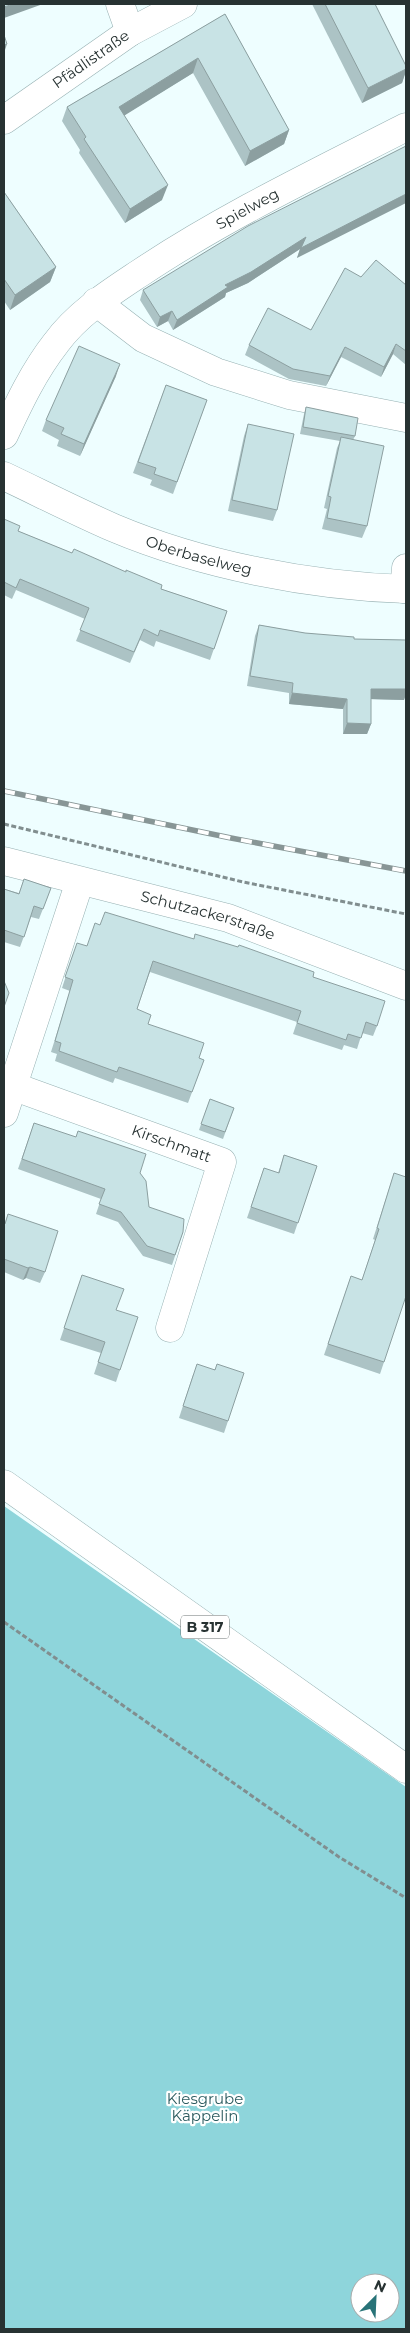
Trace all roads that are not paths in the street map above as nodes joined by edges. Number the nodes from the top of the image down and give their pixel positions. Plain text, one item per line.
1 (120, 4) edge
2 (182, 4) edge
3 (130, 32) junction
4 (4, 120) edge
5 (406, 127) edge
6 (96, 302) junction
7 (406, 418) edge
8 (4, 435) edge
9 (4, 476) edge
10 (405, 582) edge
11 (4, 861) edge
12 (80, 881) junction
13 (406, 986) edge
14 (8, 1084) edge
15 (4, 1113) edge
16 (170, 1328) dead end
17 (4, 1484) edge
18 (406, 1769) edge

1 - 3 street
2 - 3 street, Pfädlistraße
3 - 4 street, Pfädlistraße
5 - 6 street, Spielweg
6 - 7 street
6 - 8 street, Spielweg
9 - 10 street, Oberbaselweg
11 - 12 street, Schutzackerstraße
12 - 13 street, Schutzackerstraße
12 - 14 street
14 - 15 street
14 - 16 street, Kirschmatt
17 - 18 street, B 317

